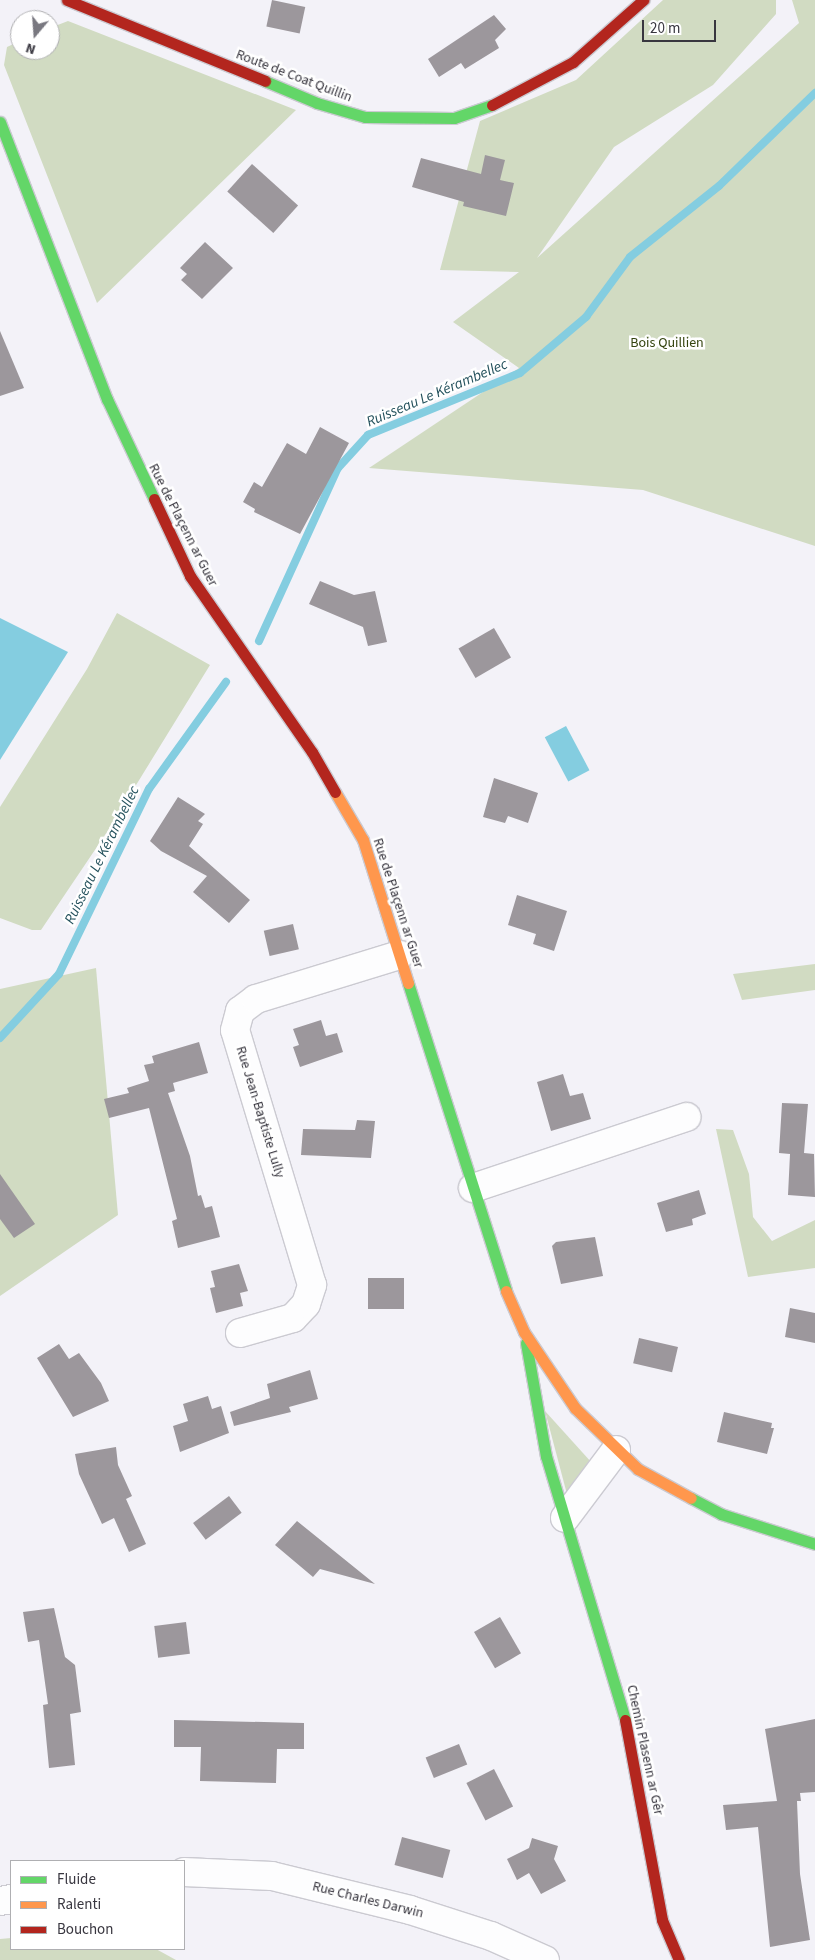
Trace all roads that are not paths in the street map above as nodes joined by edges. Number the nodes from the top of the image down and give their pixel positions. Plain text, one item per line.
1 (67, 0) edge
2 (643, 0) edge
3 (0, 122) edge
4 (399, 955) junction
5 (686, 1117) dead end
6 (473, 1188) junction
7 (524, 1332) junction
8 (240, 1333) dead end
9 (616, 1450) junction
10 (565, 1518) junction
11 (815, 1544) edge
12 (185, 1872) edge
13 (545, 1960) edge
14 (680, 1960) edge

1 - 2 main road, Route de Coat Quillin
3 - 4 main road, Rue de Plaçenn ar Guer
4 - 6 main road, Rue de Plaçenn ar Guer
4 - 8 street, Rue Jean-Baptiste Lully
5 - 6 street
6 - 7 main road, Rue de Plaçenn ar Guer
7 - 9 main road, Rue de Plaçenn ar Guer
7 - 10 main road, Chemin Plasenn ar Gêr
9 - 10 street
9 - 11 main road, Rue de Plaçenn ar Guer
10 - 14 main road, Chemin Plasenn ar Gêr
12 - 13 street, Rue Charles Darwin

